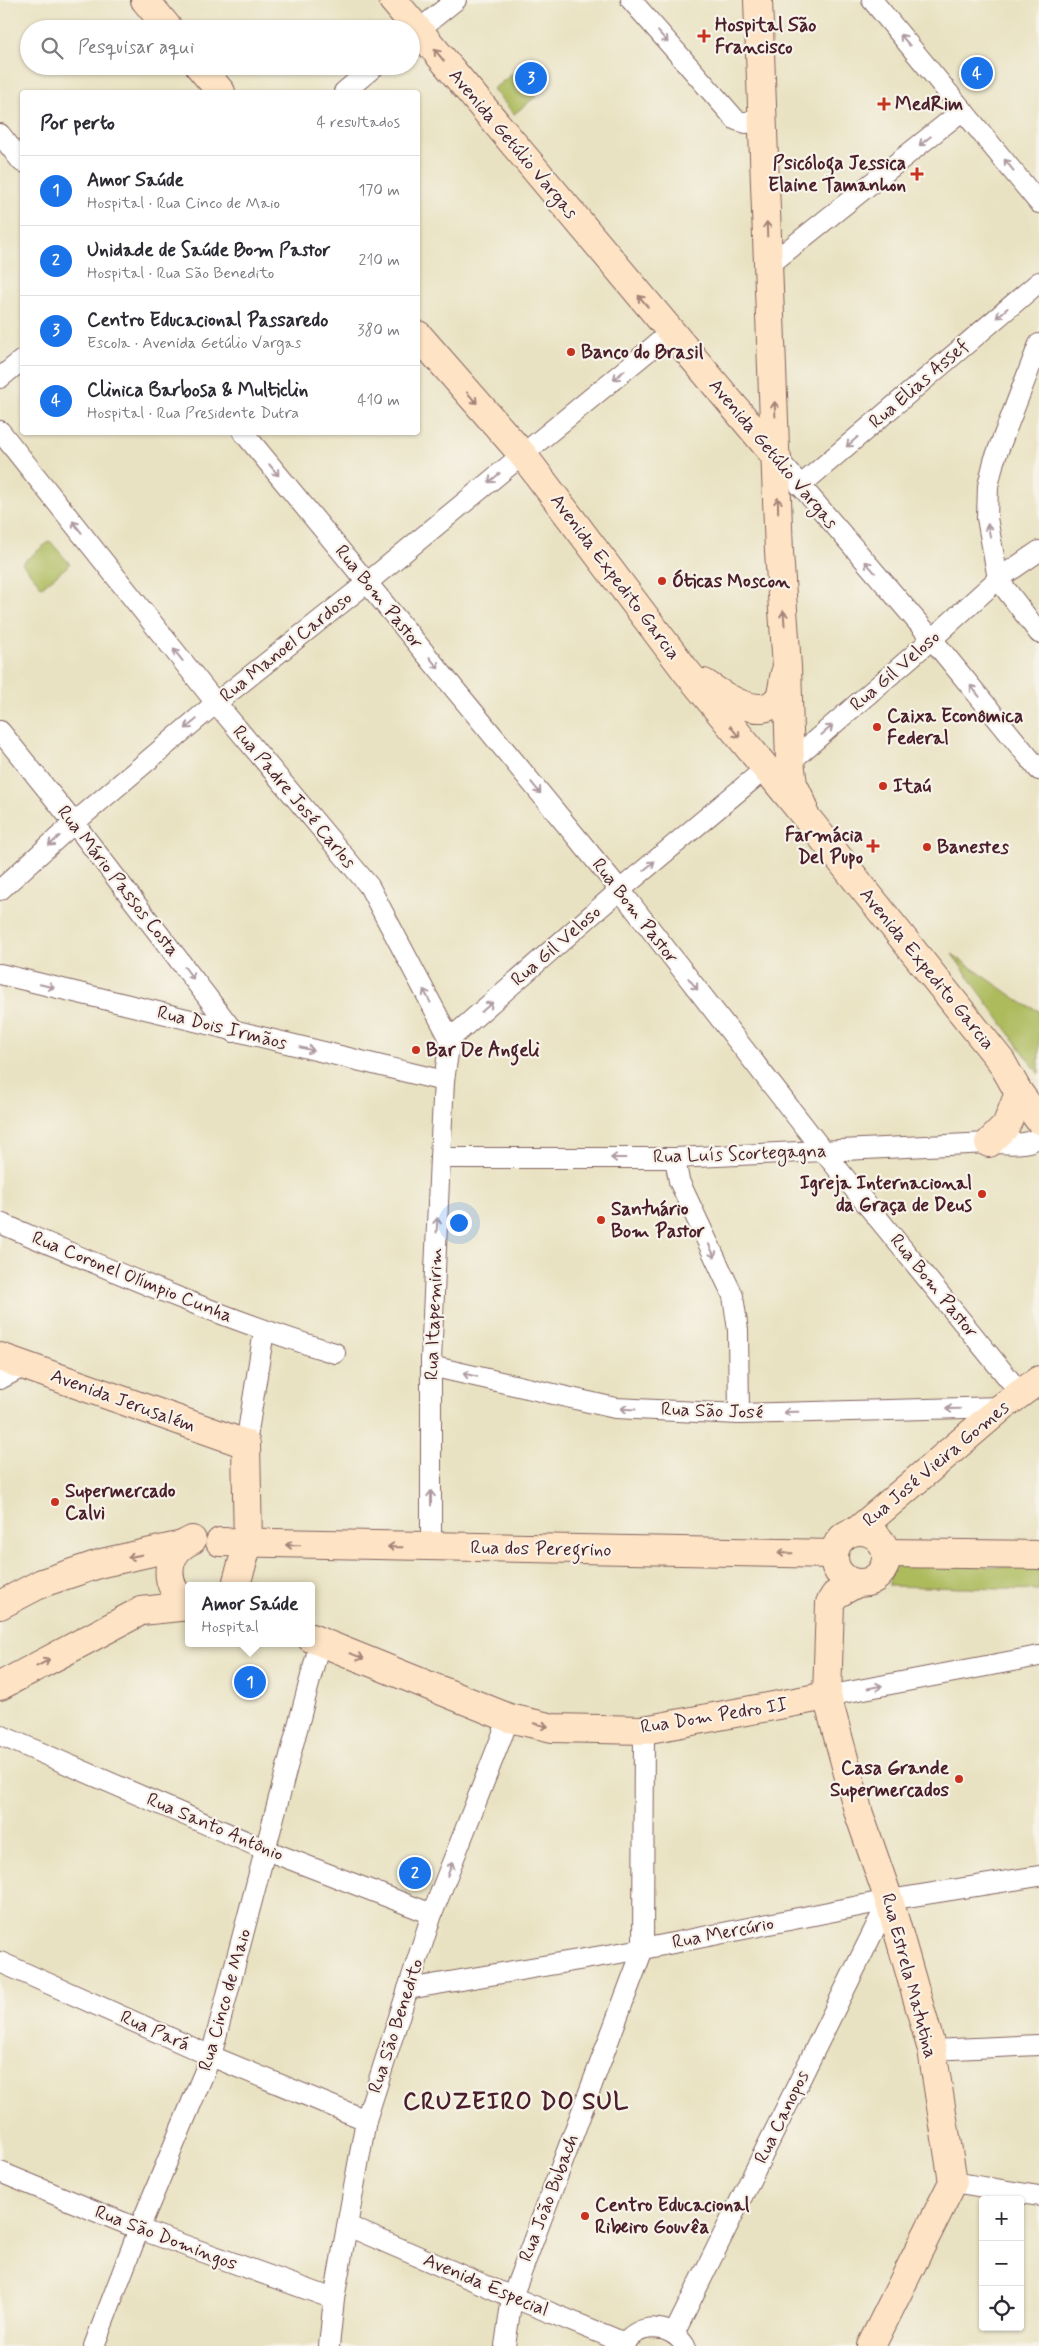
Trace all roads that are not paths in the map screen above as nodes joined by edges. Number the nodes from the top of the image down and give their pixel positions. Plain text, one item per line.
1 (145, 0) edge
2 (394, 0) edge
3 (456, 0) edge
4 (631, 0) edge
5 (758, 0) edge
6 (872, 0) edge
7 (162, 20) edge
8 (407, 20) edge
9 (420, 29) edge
10 (420, 39) edge
11 (207, 75) edge
12 (364, 75) edge
13 (219, 90) edge
14 (346, 90) edge
15 (763, 106) junction
16 (963, 110) junction
17 (0, 134) edge
18 (20, 159) edge
19 (1039, 203) edge
20 (768, 266) junction
21 (1039, 282) edge
22 (670, 333) junction
23 (420, 336) edge
24 (1039, 344) edge
25 (20, 362) edge
26 (0, 378) edge
27 (0, 431) edge
28 (246, 435) edge
29 (523, 455) junction
30 (777, 458) junction
31 (800, 486) junction
32 (1039, 551) edge
33 (998, 579) junction
34 (368, 582) junction
35 (1039, 633) edge
36 (932, 639) junction
37 (787, 667) junction
38 (686, 671) junction
39 (216, 703) junction
40 (0, 732) edge
41 (777, 766) junction
42 (1039, 770) edge
43 (74, 823) junction
44 (0, 890) edge
45 (620, 890) junction
46 (0, 974) edge
47 (234, 1032) junction
48 (450, 1039) junction
49 (444, 1081) junction
50 (1018, 1093) junction
51 (1039, 1120) edge
52 (1039, 1137) edge
53 (989, 1143) junction
54 (824, 1152) junction
55 (440, 1158) junction
56 (675, 1158) junction
57 (0, 1223) edge
58 (264, 1331) junction
59 (335, 1353) dead end
60 (12, 1361) edge
61 (431, 1361) junction
62 (0, 1379) edge
63 (1021, 1394) edge
64 (739, 1414) junction
65 (246, 1444) junction
66 (857, 1531) junction
67 (220, 1542) junction
68 (248, 1544) junction
69 (183, 1545) junction
70 (431, 1547) junction
71 (886, 1553) junction
72 (1039, 1555) edge
73 (841, 1575) junction
74 (236, 1582) edge
75 (236, 1582) edge
76 (185, 1600) edge
77 (185, 1604) edge
78 (0, 1606) edge
79 (315, 1640) edge
80 (313, 1647) edge
81 (1039, 1656) edge
82 (0, 1686) edge
83 (827, 1696) junction
84 (509, 1718) junction
85 (644, 1730) junction
86 (0, 1735) edge
87 (266, 1850) junction
88 (1039, 1876) edge
89 (890, 1900) junction
90 (432, 1914) junction
91 (643, 1949) junction
92 (0, 1962) edge
93 (408, 1989) junction
94 (1039, 2045) edge
95 (932, 2050) junction
96 (212, 2056) junction
97 (366, 2120) junction
98 (0, 2172) edge
99 (953, 2182) junction
100 (1039, 2196) edge
101 (348, 2226) junction
102 (139, 2229) junction
103 (512, 2297) junction
104 (334, 2299) junction
105 (680, 2340) edge
106 (624, 2345) edge
107 (94, 2346) edge
108 (329, 2346) edge
109 (505, 2346) edge
110 (871, 2346) edge

1 - 7 street
2 - 8 street, Avenida Getúlio Vargas
3 - 9 street
4 -> 15 street
5 - 15 street
16 -> 6 street
22 -> 10 street, Avenida Getúlio Vargas
11 - 13 street
12 - 14 street
20 -> 15 street
19 -> 16 street
16 -> 20 street
17 - 18 street
30 -> 20 street
21 -> 31 street, Rua Elias Assef
22 -> 29 street, Rua Manoel Cardoso
22 - 30 street, Avenida Getúlio Vargas
23 -> 29 street, Avenida Expedito Garcia
33 -> 24 street
25 - 26 street
39 -> 27 street, Rua Padre José Carlos
28 -> 34 street, Rua Bom Pastor
29 -> 34 street, Rua Manoel Cardoso
29 - 38 street, Avenida Expedito Garcia
30 - 31 street, Avenida Getúlio Vargas
37 -> 30 street
36 -> 31 street, Avenida Getúlio Vargas
32 - 33 street, Rua Gil Veloso
33 - 35 street
33 - 36 street, Rua Gil Veloso
34 - 39 street, Rua Manoel Cardoso
34 -> 45 street, Rua Bom Pastor
41 -> 36 street, Rua Gil Veloso
42 -> 36 street, Avenida Getúlio Vargas
37 - 38 street
37 - 41 street
38 -> 41 street, Avenida Expedito Garcia
39 -> 43 street, Rua Manoel Cardoso
48 -> 39 street, Rua Padre José Carlos
40 - 43 street, Rua Mário Passos Costa
45 -> 41 street, Rua Gil Veloso
41 - 50 street, Avenida Expedito Garcia
43 -> 44 street, Rua Manoel Cardoso
43 -> 47 street, Rua Mário Passos Costa
48 -> 45 street, Rua Gil Veloso
45 -> 54 street, Rua Bom Pastor
46 -> 47 street, Rua Dois Irmãos
47 -> 49 street, Rua Dois Irmãos
48 - 49 street
49 - 55 street, Rua Itapemirim
50 - 51 street, Avenida Expedito Garcia
50 - 53 street
52 - 53 street, Rua Luís Scortegagna
53 - 54 street, Rua Luís Scortegagna
54 - 56 street, Rua Luís Scortegagna
54 - 63 street, Rua Bom Pastor
56 -> 55 street, Rua Luís Scortegagna
61 -> 55 street, Rua Itapemirim
56 -> 64 street
57 - 58 street, Rua Coronel Olímpio Cunha
58 - 59 street, Rua Coronel Olímpio Cunha
58 - 65 street
60 - 62 street
60 - 65 street, Avenida Jerusalém
64 -> 61 street, Rua São José
70 -> 61 street, Rua Itapemirim
63 -> 64 street, Rua São José
63 - 66 street, Rua José Vieira Gomes
65 - 68 street
66 - 71 street
66 - 73 street
67 - 68 street, Rua dos Peregrino
67 - 69 street, Rua dos Peregrino
67 - 75 street
70 -> 68 street, Rua dos Peregrino
68 - 74 street
69 - 76 street
69 -> 78 street, Rua dos Peregrino
73 -> 70 street, Rua dos Peregrino
71 - 72 street
71 - 73 street
73 - 83 street, Rua Estrela Matutina
82 -> 77 street
79 -> 84 street, Rua Dom Pedro II
80 - 87 street, Rua Cinco de Maio
83 -> 81 street, Rua Dom Pedro II
83 - 85 street, Rua Dom Pedro II
83 - 89 street, Rua Estrela Matutina
84 -> 85 street, Rua Dom Pedro II
90 -> 84 street, Rua São Benedito
85 - 91 street, Rua João Bubach
86 - 87 street, Rua Santo Antônio
87 - 90 street, Rua Santo Antônio
87 - 96 street, Rua Cinco de Maio
88 - 89 street, Rua Mercúrio
89 - 91 street, Rua Mercúrio
89 - 95 street, Rua Estrela Matutina
89 - 105 street, Rua Canopos
90 - 93 street, Rua São Benedito
91 - 93 street, Rua Mercúrio
91 - 103 street, Rua João Bubach
92 - 96 street, Rua Pará
93 - 97 street, Rua São Benedito
94 - 95 street
95 - 99 street, Rua Estrela Matutina
96 - 97 street, Rua Pará
96 - 102 street, Rua Cinco de Maio
97 - 101 street, Rua São Benedito
98 - 102 street, Rua São Domingos
99 - 100 street
99 - 110 street
101 - 103 street, Avenida Especial
101 - 104 street, Rua São Benedito
102 - 104 street, Rua São Domingos
102 - 107 street, Rua Cinco de Maio
103 - 106 street, Avenida Especial
103 - 109 street, Rua João Bubach
104 - 108 street, Rua São Benedito
105 - 106 street

